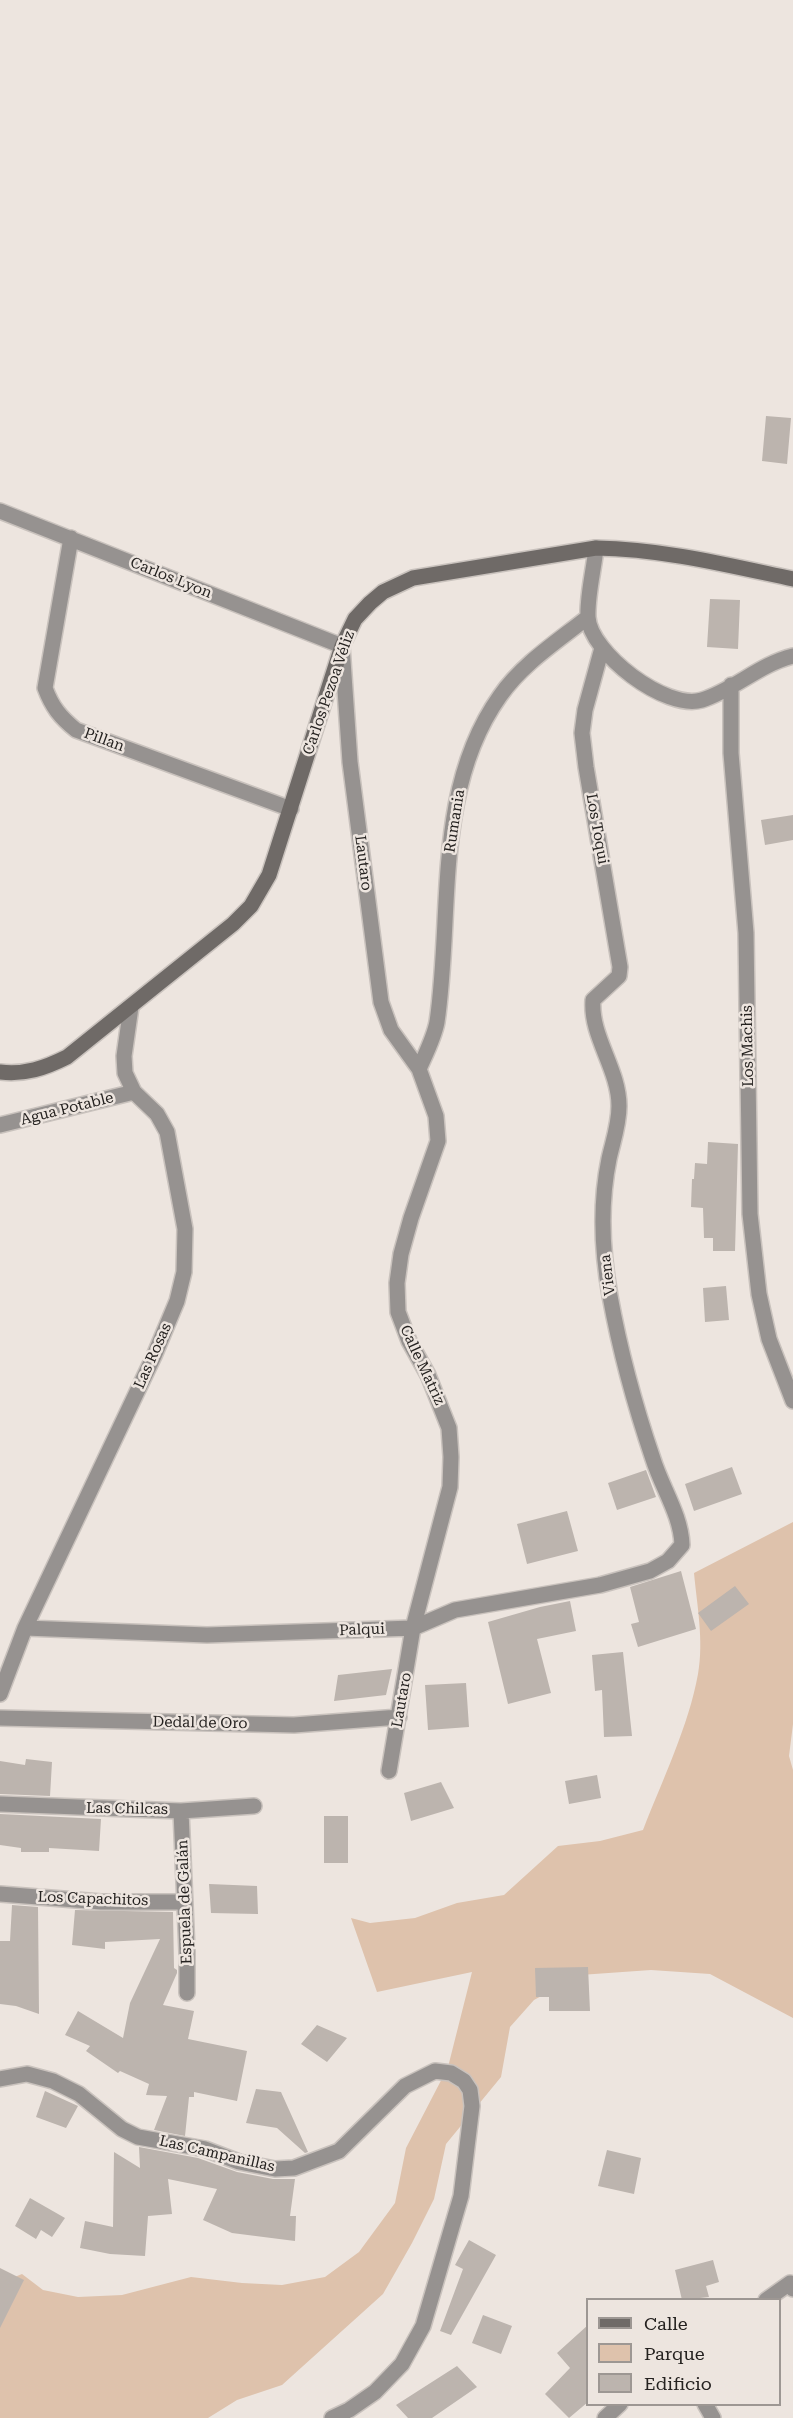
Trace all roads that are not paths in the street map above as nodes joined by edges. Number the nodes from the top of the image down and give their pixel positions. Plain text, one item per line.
1 (0, 511) edge
2 (71, 538) junction
3 (596, 549) junction
4 (793, 579) edge
5 (588, 617) junction
6 (342, 646) junction
7 (602, 648) junction
8 (793, 656) edge
9 (731, 685) junction
10 (291, 809) junction
11 (593, 1000) joint
12 (131, 1007) junction
13 (419, 1069) junction
14 (0, 1072) edge
15 (134, 1092) junction
16 (0, 1125) edge
17 (793, 1401) edge
18 (682, 1545) joint
19 (25, 1628) junction
20 (414, 1628) junction
21 (0, 1694) edge
22 (399, 1716) junction
23 (0, 1718) edge
24 (389, 1771) dead end
25 (0, 1804) edge
26 (254, 1806) dead end
27 (182, 1810) junction
28 (0, 1894) edge
29 (185, 1902) junction
30 (187, 1993) dead end
31 (0, 2079) edge
32 (791, 2286) edge
33 (770, 2298) edge
34 (618, 2406) edge
35 (346, 2414) edge
36 (332, 2418) edge
37 (604, 2418) edge

1 - 2 street, Carlos Lyon
2 - 6 street, Carlos Lyon
2 - 10 street, Pillan
3 - 4 main road, Carlos Pezoa Véliz
3 - 5 street
3 - 6 main road, Carlos Pezoa Véliz
5 - 7 street
5 - 13 street, Rumania
6 - 10 main road, Carlos Pezoa Véliz
6 - 13 street, Lautaro
7 - 9 street
7 - 11 street, Los Toqui
8 - 9 street
9 - 17 street, Los Machis
10 - 12 main road, Carlos Pezoa Véliz
11 - 18 street, Viena
12 - 14 main road, Carlos Pezoa Véliz
12 - 15 street, Las Rosas
13 - 20 street, Calle Matriz
15 - 16 street, Agua Potable
15 - 19 street, Las Rosas
18 - 20 street, Palqui
19 - 20 street, Palqui
19 - 21 street, Las Rosas
20 - 22 street, Lautaro
22 - 23 street, Dedal de Oro
22 - 24 street, Lautaro
25 - 27 street, Las Chilcas
26 - 27 street, Las Chilcas
27 - 29 street, Espuela de Galán
28 - 29 street, Los Capachitos
29 - 30 street, Espuela de Galán
31 - 35 street, Las Campanillas
32 - 33 street
34 - 37 street
35 - 36 street, Las Campanillas

